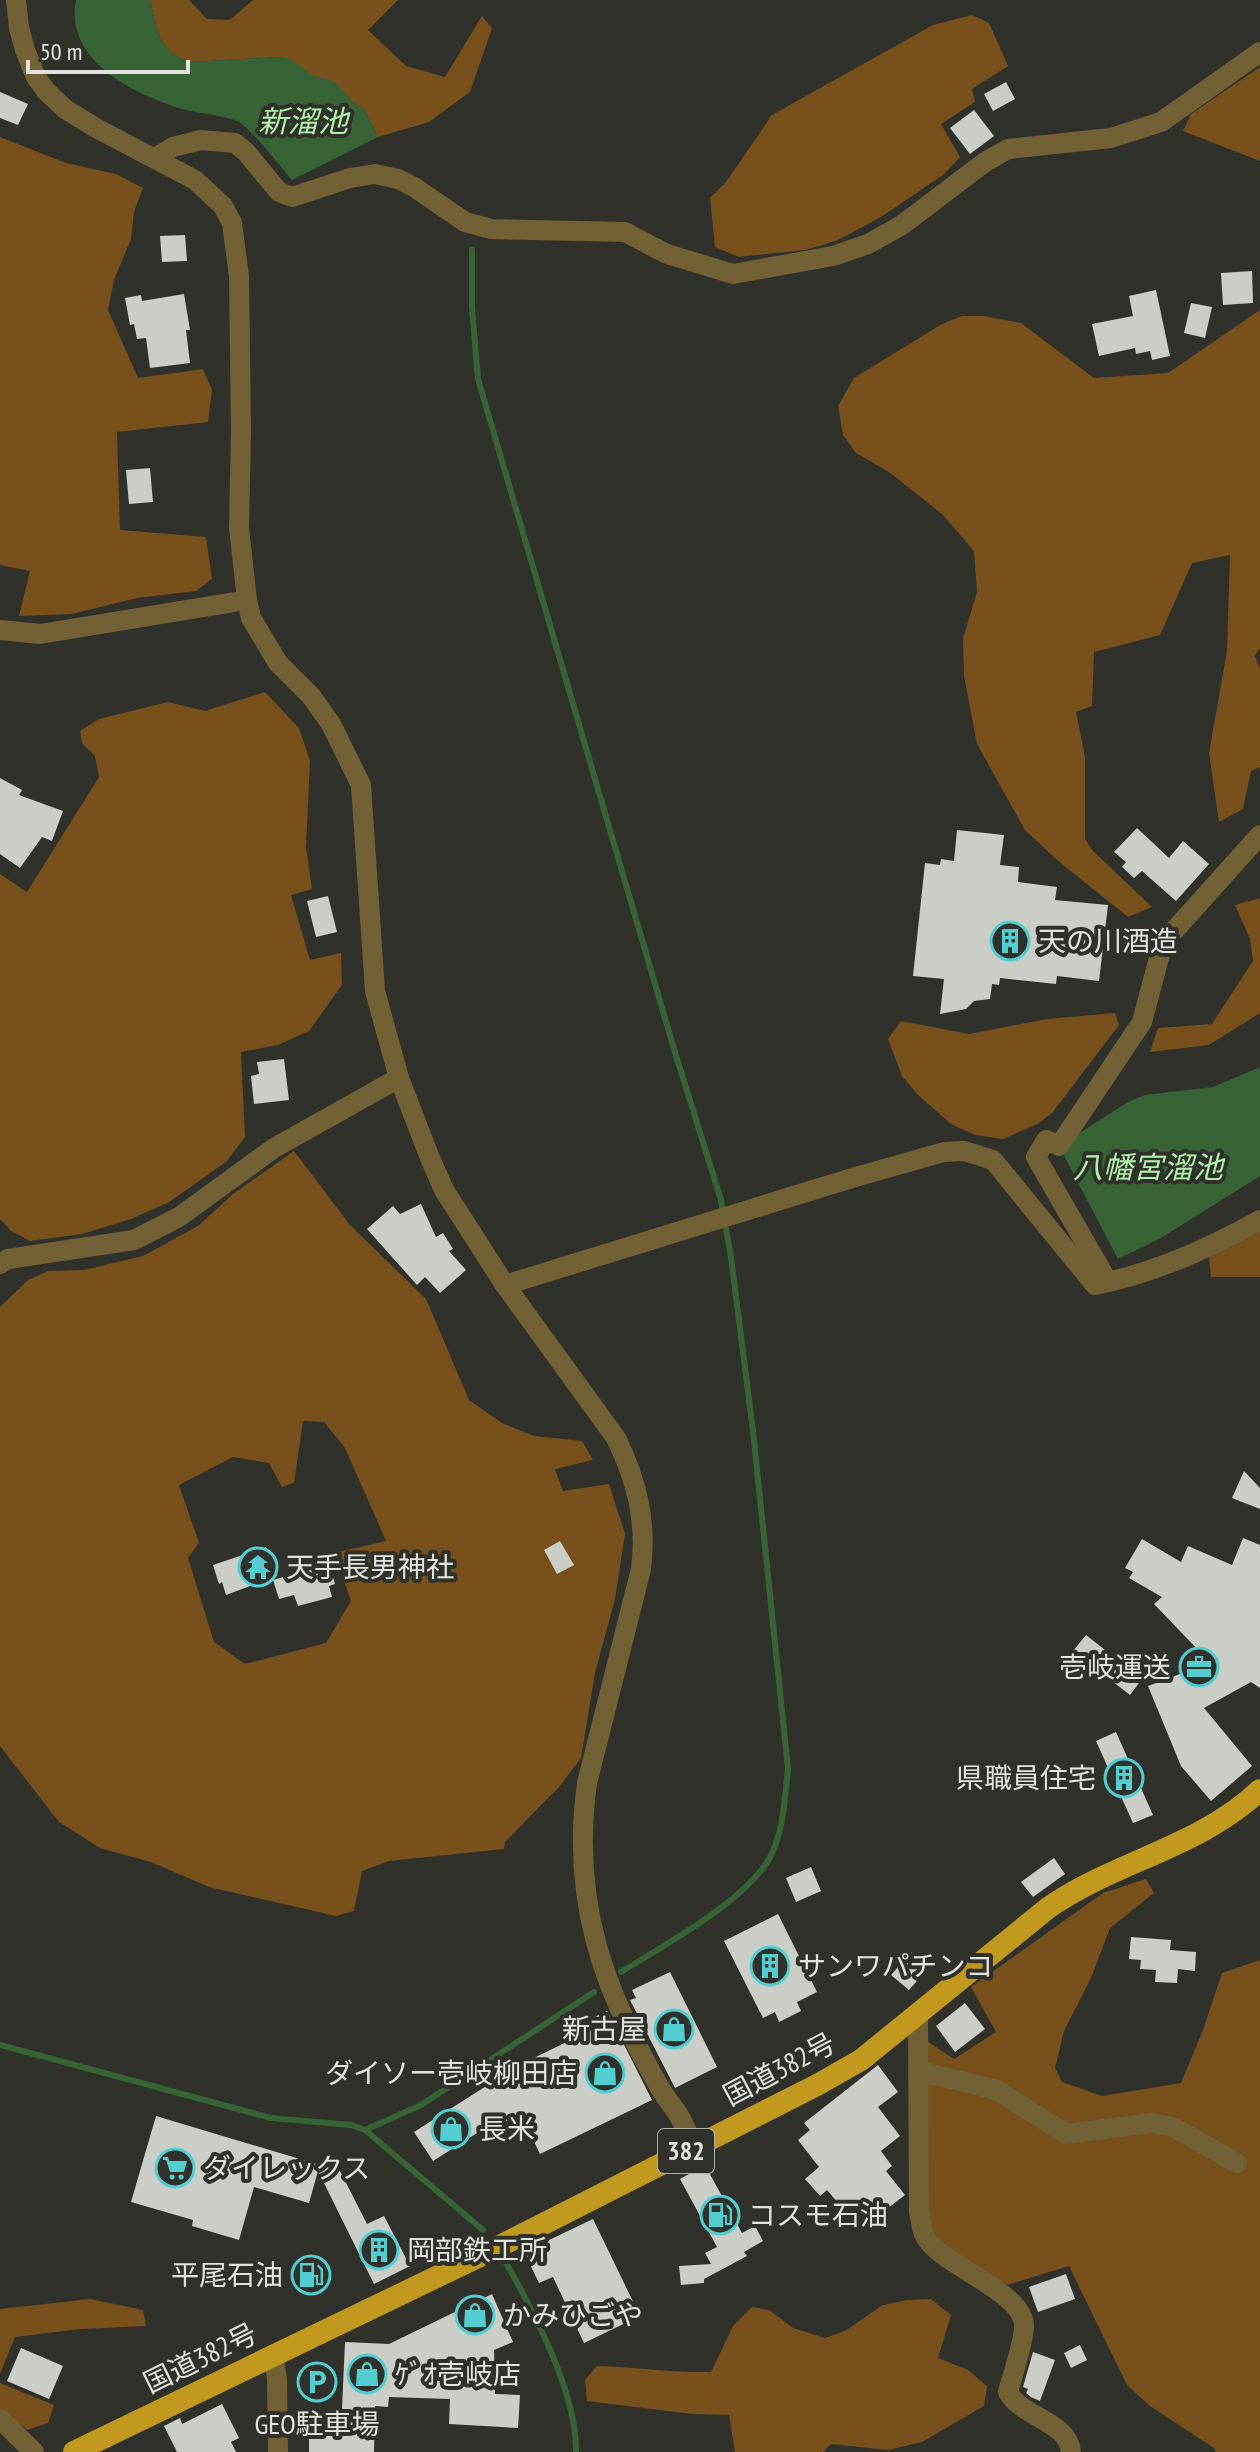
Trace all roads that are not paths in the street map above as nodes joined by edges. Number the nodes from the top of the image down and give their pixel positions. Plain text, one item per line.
1 (16, 0) edge
2 (9, 27) edge
3 (1260, 52) edge
4 (155, 158) junction
5 (247, 600) junction
6 (0, 630) edge
7 (1260, 835) edge
8 (399, 1078) junction
9 (1260, 1220) edge
10 (0, 1264) edge
11 (1108, 1282) junction
12 (505, 1285) junction
13 (1260, 1790) edge
14 (918, 2016) junction
15 (919, 2071) junction
16 (695, 2146) junction
17 (1237, 2163) dead end
18 (273, 2356) junction
19 (0, 2419) edge
20 (34, 2452) edge
21 (74, 2452) edge
22 (278, 2452) edge
23 (1071, 2452) edge

1 - 2 street
2 - 4 street
3 - 4 street
4 - 5 street
5 - 6 street
5 - 8 street
7 - 11 street
8 - 10 street
8 - 12 street
9 - 11 street
11 - 12 street
12 - 16 street
13 - 14 highway, 国道382号 / 382
14 - 15 street
14 - 16 highway, 国道382号 / 382
15 - 17 street
15 - 23 street
16 - 18 highway, 国道382号 / 382
18 - 21 highway, 国道382号 / 382
18 - 22 street
19 - 20 street

